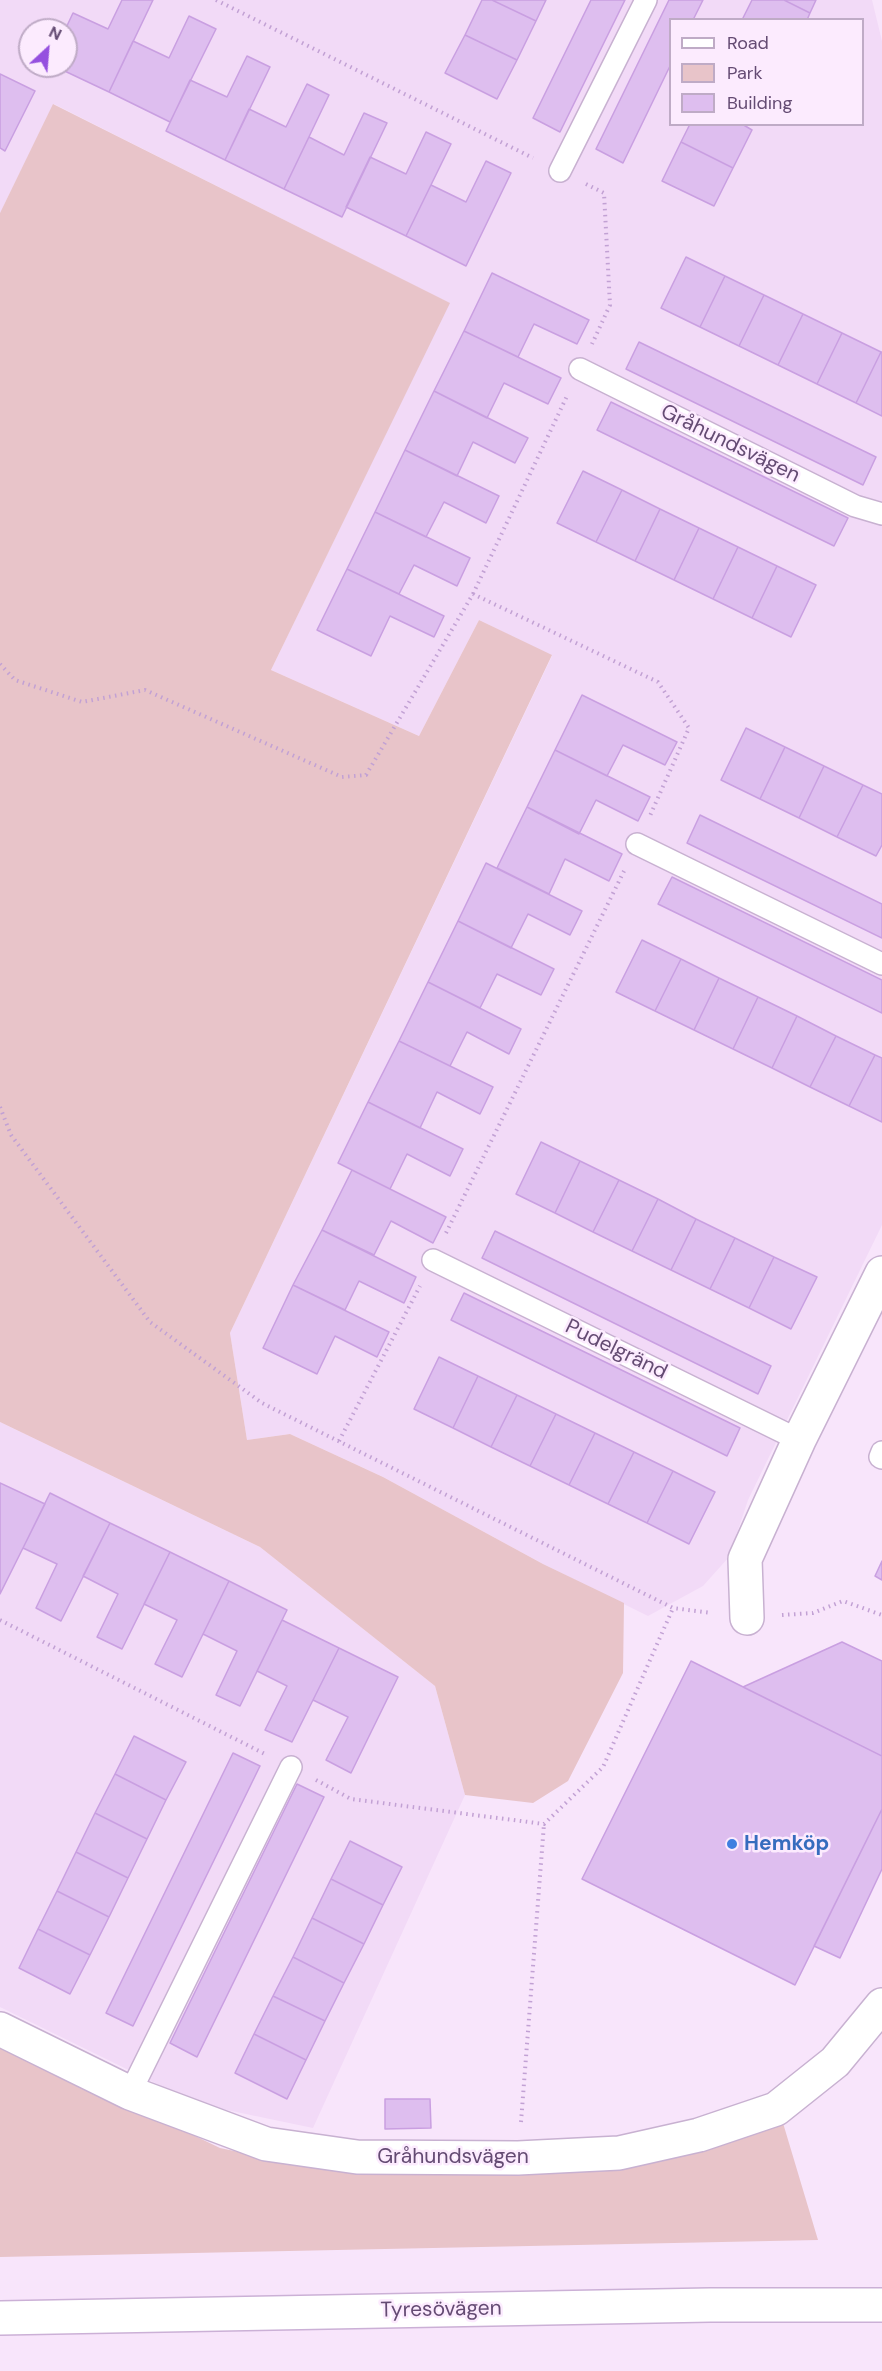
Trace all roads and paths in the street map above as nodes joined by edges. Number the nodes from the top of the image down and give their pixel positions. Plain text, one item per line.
1 (216, 0) edge
2 (646, 0) edge
3 (560, 171) junction
4 (580, 369) junction
5 (882, 514) edge
6 (473, 594) junction
7 (0, 664) edge
8 (637, 844) junction
9 (882, 964) edge
10 (0, 1107) edge
11 (433, 1260) junction
12 (882, 1273) edge
13 (799, 1440) junction
14 (339, 1441) junction
15 (882, 1452) edge
16 (882, 1458) edge
17 (674, 1608) junction
18 (882, 1615) edge
19 (747, 1618) junction
20 (0, 1620) edge
21 (291, 1767) junction
22 (544, 1824) junction
23 (882, 2005) edge
24 (0, 2029) edge
25 (130, 2093) junction
26 (518, 2158) junction
27 (882, 2305) edge
28 (0, 2318) edge

1 - 3 path
2 - 3 lane
3 - 4 path
4 - 5 lane, Gråhundsvägen
4 - 6 path
6 - 7 path
6 - 8 path
8 - 9 lane
8 - 11 path
10 - 14 path
11 - 13 lane, Pudelgränd
11 - 14 path
12 - 13 street
13 - 19 street
14 - 17 path
15 - 16 lane
17 - 19 path
17 - 22 path
18 - 19 path
20 - 21 path
21 - 22 path
21 - 25 lane
22 - 26 path
23 - 26 street, Gråhundsvägen
24 - 25 street, Gråhundsvägen
25 - 26 street, Gråhundsvägen
27 - 28 street, Tyresövägen

